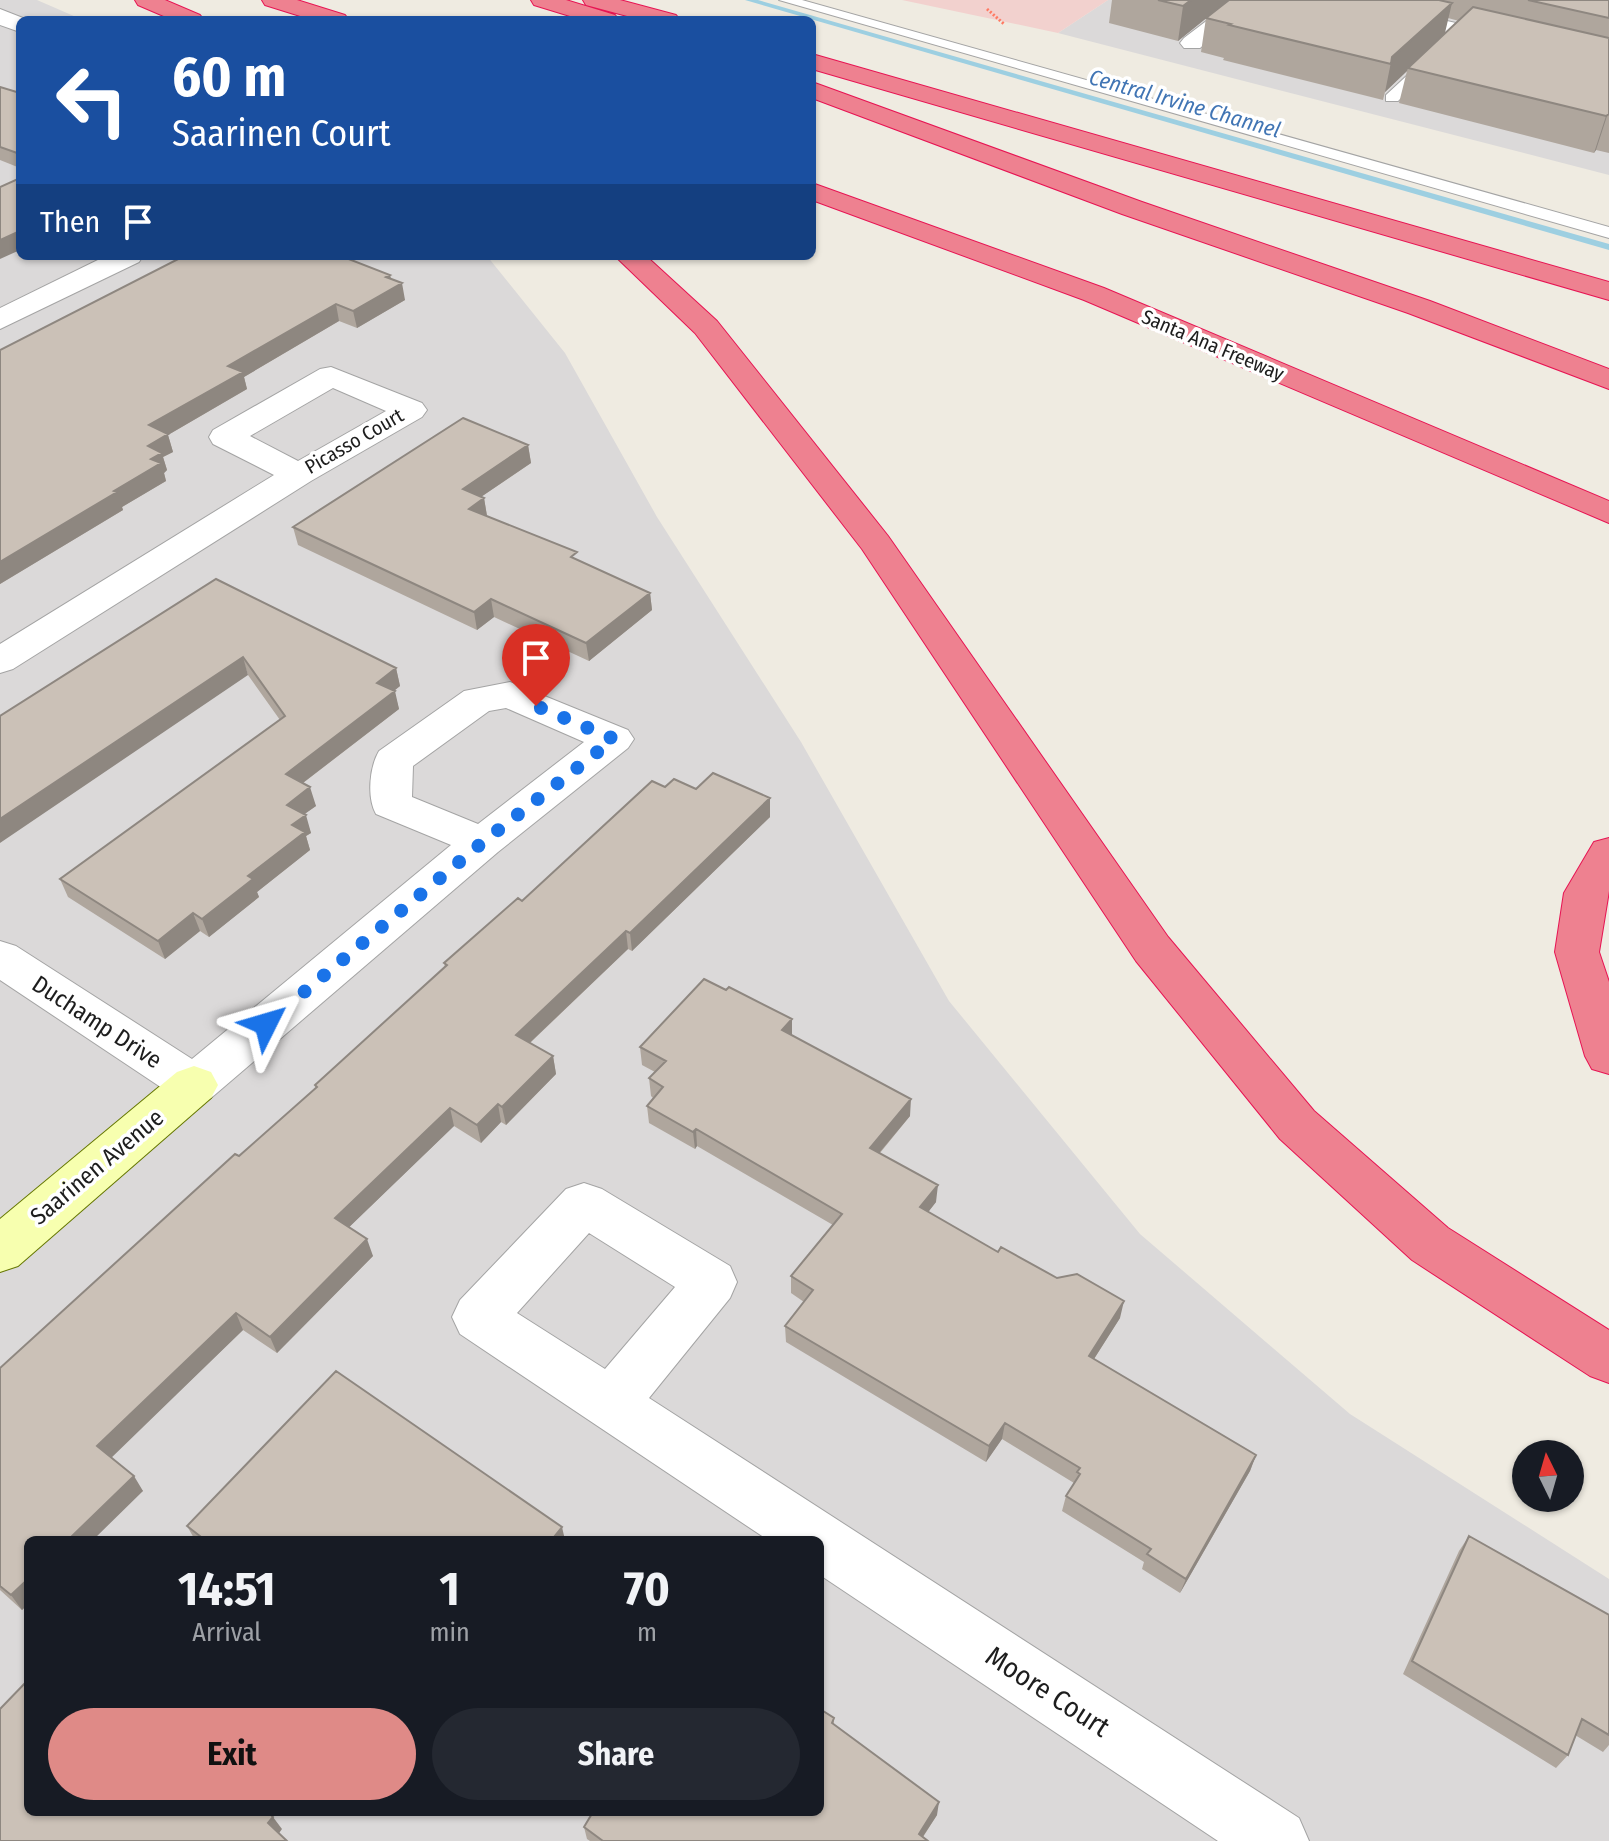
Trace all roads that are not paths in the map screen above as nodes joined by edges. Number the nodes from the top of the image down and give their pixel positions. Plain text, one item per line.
1 (146, 0) edge
2 (273, 0) edge
3 (542, 0) edge
4 (594, 0) edge
5 (786, 0) edge
6 (1249, 0) edge
7 (1325, 0) edge
8 (1391, 6) edge
9 (183, 16) edge
10 (324, 16) edge
11 (594, 16) edge
12 (653, 16) edge
13 (1453, 41) junction
14 (1192, 43) dead end
15 (816, 62) edge
16 (1609, 65) edge
17 (816, 90) edge
18 (1392, 98) edge
19 (816, 192) edge
20 (1609, 233) edge
21 (121, 260) edge
22 (633, 260) edge
23 (1609, 291) edge
24 (1419, 307) junction
25 (0, 320) edge
26 (1609, 371) edge
27 (1609, 380) edge
28 (299, 474) junction
29 (1609, 513) edge
30 (0, 661) edge
31 (483, 842) junction
32 (1609, 853) edge
33 (0, 958) edge
34 (1609, 1056) edge
35 (194, 1085) junction
36 (0, 1250) edge
37 (1609, 1359) edge
38 (611, 1403) dead end
39 (811, 1536) edge
40 (824, 1544) edge
41 (1276, 1841) edge

1 - 9 highway
2 - 10 highway
3 - 11 highway
4 - 12 highway
5 - 20 lane
6 - 14 street
7 - 8 street
8 - 13 street
13 - 16 street
13 - 18 lane
15 - 23 highway
17 - 24 highway
19 - 29 highway, Santa Ana Freeway
21 - 25 street
22 - 37 highway
24 - 26 highway
24 - 27 highway
28 - 28 street, Picasso Court
28 - 30 street, Picasso Court
31 - 31 street
31 - 35 street
32 - 34 highway
33 - 35 street, Duchamp Drive
35 - 36 street, Saarinen Avenue
38 - 39 street, Moore Court
40 - 41 street, Moore Court

